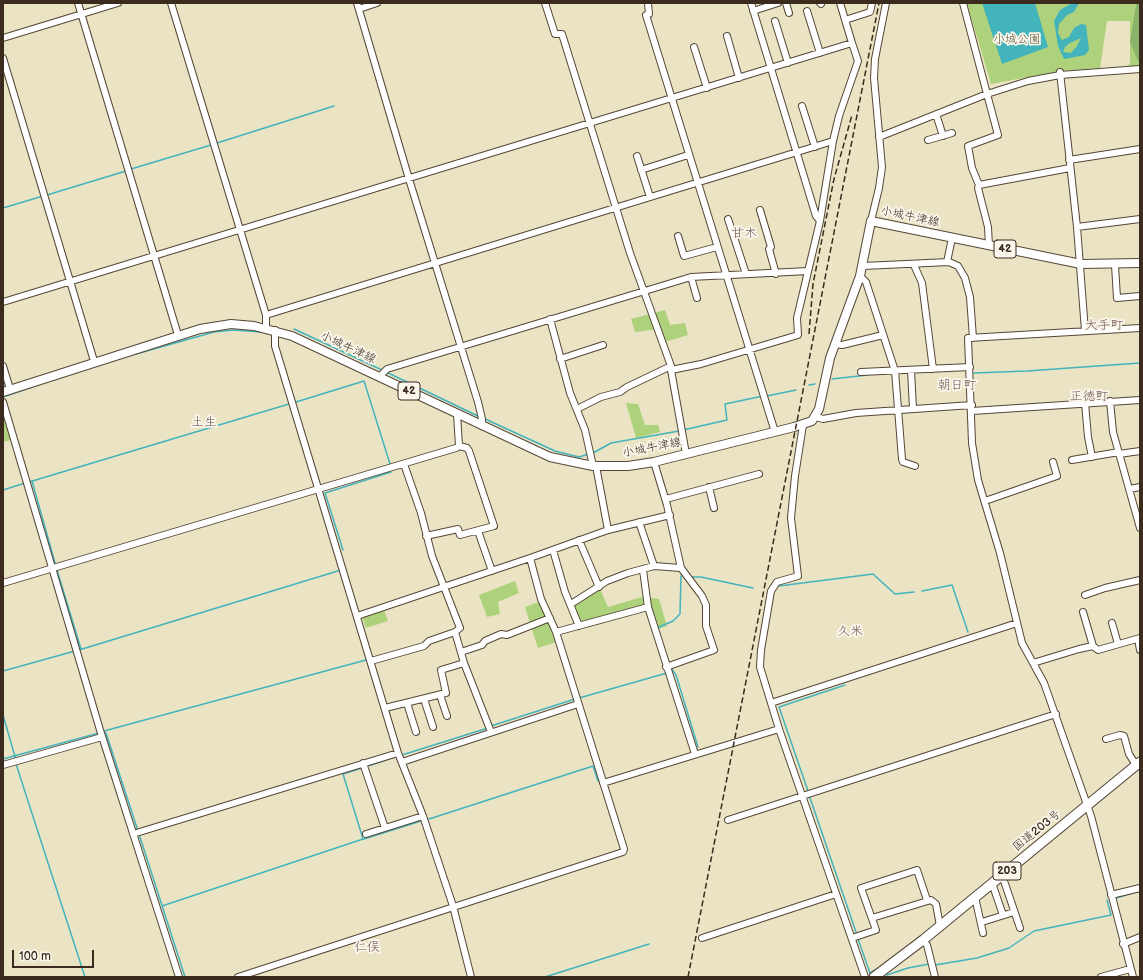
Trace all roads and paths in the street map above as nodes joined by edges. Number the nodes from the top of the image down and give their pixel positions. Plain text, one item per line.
1 (78, 3) edge
2 (118, 3) edge
3 (171, 3) edge
4 (378, 3) edge
5 (545, 3) edge
6 (648, 3) edge
7 (751, 3) edge
8 (778, 3) edge
9 (786, 3) edge
10 (840, 3) edge
11 (872, 3) edge
12 (886, 3) edge
13 (963, 3) edge
14 (358, 6) edge
15 (753, 11) junction
16 (807, 11) dead end
17 (789, 13) dead end
18 (81, 15) junction
19 (845, 20) junction
20 (775, 21) dead end
21 (727, 36) dead end
22 (3, 38) edge
23 (852, 43) junction
24 (694, 47) dead end
25 (820, 53) junction
26 (3, 58) edge
27 (788, 63) junction
28 (770, 68) junction
29 (1140, 69) edge
30 (1060, 73) junction
31 (739, 78) junction
32 (707, 88) junction
33 (987, 94) junction
34 (671, 99) junction
35 (802, 106) dead end
36 (936, 114) junction
37 (590, 124) junction
38 (952, 133) dead end
39 (943, 136) junction
40 (879, 137) junction
41 (928, 140) dead end
42 (833, 141) junction
43 (814, 147) junction
44 (1140, 149) edge
45 (796, 153) junction
46 (688, 155) junction
47 (637, 156) dead end
48 (1069, 160) junction
49 (1070, 168) junction
50 (641, 170) junction
51 (409, 180) junction
52 (697, 184) junction
53 (979, 185) junction
54 (650, 197) junction
55 (615, 208) junction
56 (760, 210) dead end
57 (728, 219) dead end
58 (1140, 219) edge
59 (820, 221) junction
60 (871, 221) junction
61 (1077, 227) junction
62 (241, 231) junction
63 (678, 236) dead end
64 (952, 238) junction
65 (989, 246) junction
66 (717, 247) junction
67 (153, 257) junction
68 (947, 262) junction
69 (435, 264) junction
70 (1081, 264) junction
71 (1140, 264) edge
72 (914, 265) junction
73 (1115, 265) junction
74 (863, 266) junction
75 (808, 271) junction
76 (726, 274) junction
77 (746, 274) junction
78 (776, 274) junction
79 (860, 276) junction
80 (691, 277) junction
81 (70, 282) junction
82 (643, 291) junction
83 (1140, 296) edge
84 (697, 298) dead end
85 (3, 302) edge
86 (266, 315) junction
87 (550, 319) junction
88 (266, 328) junction
89 (1140, 328) edge
90 (275, 330) junction
91 (1085, 331) junction
92 (178, 335) junction
93 (883, 335) junction
94 (973, 338) junction
95 (835, 344) junction
96 (603, 345) dead end
97 (461, 346) junction
98 (749, 350) junction
99 (560, 359) junction
100 (94, 362) junction
101 (3, 366) edge
102 (970, 367) junction
103 (671, 368) junction
104 (933, 369) junction
105 (911, 370) junction
106 (861, 372) dead end
107 (896, 373) junction
108 (382, 374) junction
109 (7, 391) edge
110 (1140, 400) edge
111 (3, 402) edge
112 (1110, 402) junction
113 (1085, 403) junction
114 (972, 408) junction
115 (577, 409) junction
116 (913, 409) junction
117 (899, 410) junction
118 (457, 414) junction
119 (816, 417) junction
120 (482, 420) junction
121 (803, 425) junction
122 (775, 432) junction
123 (459, 446) junction
124 (1140, 451) edge
125 (1119, 453) junction
126 (686, 454) junction
127 (1092, 457) junction
128 (1072, 460) dead end
129 (654, 462) junction
130 (1052, 462) dead end
131 (404, 464) junction
132 (594, 466) junction
133 (914, 466) dead end
134 (759, 474) dead end
135 (709, 487) junction
136 (1140, 487) edge
137 (319, 489) junction
138 (1130, 489) junction
139 (666, 499) junction
140 (985, 501) junction
141 (714, 508) dead end
142 (670, 515) junction
143 (639, 522) junction
144 (1140, 528) edge
145 (608, 530) junction
146 (478, 531) junction
147 (426, 536) junction
148 (579, 540) junction
149 (553, 550) junction
150 (530, 558) junction
151 (654, 566) junction
152 (51, 569) junction
153 (642, 570) junction
154 (683, 570) junction
155 (492, 571) junction
156 (1140, 580) edge
157 (3, 583) edge
158 (444, 587) junction
159 (598, 587) junction
160 (1085, 595) dead end
161 (571, 604) junction
162 (648, 607) junction
163 (1083, 612) dead end
164 (357, 616) junction
165 (550, 618) junction
166 (1017, 623) junction
167 (1112, 623) dead end
168 (579, 626) junction
169 (455, 632) junction
170 (556, 632) junction
171 (1139, 639) edge
172 (1118, 644) junction
173 (1093, 646) junction
174 (1140, 650) edge
175 (461, 652) junction
176 (371, 661) junction
177 (464, 662) junction
178 (1033, 663) junction
179 (669, 666) junction
180 (440, 695) junction
181 (424, 699) junction
182 (407, 703) junction
183 (771, 703) junction
184 (578, 704) junction
185 (385, 708) junction
186 (1056, 714) junction
187 (447, 716) dead end
188 (433, 727) dead end
189 (779, 729) junction
190 (416, 732) dead end
191 (491, 732) junction
192 (102, 737) junction
193 (1106, 739) dead end
194 (398, 752) junction
195 (695, 754) junction
196 (402, 762) junction
197 (363, 763) junction
198 (1138, 764) edge
199 (3, 765) edge
200 (603, 783) junction
201 (802, 796) junction
202 (1087, 806) junction
203 (423, 816) junction
204 (728, 820) dead end
205 (385, 828) junction
206 (133, 834) junction
207 (366, 834) dead end
208 (1002, 875) junction
209 (992, 883) junction
210 (1140, 888) edge
211 (836, 894) junction
212 (1111, 895) junction
213 (975, 897) junction
214 (927, 900) junction
215 (453, 906) junction
216 (1014, 912) junction
217 (1003, 915) junction
218 (872, 918) junction
219 (982, 922) junction
220 (940, 926) junction
221 (1020, 928) dead end
222 (983, 933) dead end
223 (1140, 937) edge
224 (702, 938) dead end
225 (852, 938) junction
226 (923, 940) junction
227 (1123, 944) junction
228 (1130, 969) junction
229 (179, 977) edge
230 (238, 977) edge
231 (471, 977) edge
232 (865, 977) edge
233 (874, 977) edge
234 (934, 977) edge
235 (1101, 977) edge
236 (1133, 977) edge

1 - 18 street
2 - 18 street
3 - 62 street
4 - 14 street
5 - 37 street
6 - 34 street
7 - 15 street
8 - 15 street
9 - 17 street
10 - 19 street
11 - 19 street
12 - 40 street
13 - 33 street
14 - 51 street
15 - 28 street
16 - 25 street
18 - 22 street
18 - 67 street
19 - 23 street
20 - 27 street
21 - 31 street
23 - 25 street
23 - 42 street
24 - 32 street
25 - 27 street
26 - 81 street
27 - 28 street
28 - 31 street
28 - 45 street
29 - 30 street
30 - 33 street
30 - 48 street
31 - 32 street
32 - 34 street
33 - 36 street
33 - 53 street
34 - 37 street
34 - 46 street
35 - 43 street
36 - 39 street
36 - 40 street
37 - 51 street
37 - 55 street
38 - 39 street
39 - 41 street
40 - 60 street
42 - 43 street
42 - 59 street
43 - 45 street
44 - 48 street
45 - 52 street
45 - 59 street
46 - 50 street
46 - 52 street
47 - 50 street
48 - 49 street
49 - 53 street
49 - 61 street
50 - 54 street
51 - 62 street
51 - 69 street
52 - 54 street
52 - 66 street
53 - 65 street
54 - 55 street
55 - 69 street
55 - 82 street
56 - 78 street
57 - 77 street
58 - 61 street
59 - 75 street
60 - 64 main road, 小城牛津線 / 42
60 - 74 main road, 小城牛津線
61 - 70 street
62 - 67 street
62 - 86 street
63 - 66 street
64 - 65 main road, 小城牛津線 / 42
64 - 68 street
65 - 70 main road, 小城牛津線 / 42
66 - 76 street
67 - 81 street
67 - 92 street
68 - 72 street
68 - 94 street
69 - 86 street
69 - 97 street
70 - 73 main road, 小城牛津線 / 42
70 - 91 street
71 - 73 main road, 小城牛津線 / 42
72 - 74 street
72 - 104 street
73 - 83 street
74 - 79 main road, 小城牛津線
75 - 78 street
75 - 98 street
76 - 77 street
76 - 80 street
76 - 98 street
77 - 78 street
79 - 93 street
79 - 95 main road, 小城牛津線
80 - 82 street
80 - 84 street
81 - 85 street
81 - 100 street
82 - 87 street
82 - 103 street
86 - 88 street
87 - 97 street
87 - 99 street
88 - 90 main road, 小城牛津線 / 42
88 - 92 main road, 小城牛津線 / 42
89 - 91 street
90 - 108 main road, 小城牛津線 / 42
90 - 137 street
91 - 94 street
92 - 100 main road, 小城牛津線 / 42
93 - 95 street
93 - 107 street
94 - 102 street
95 - 119 main road, 小城牛津線
96 - 99 street
97 - 108 street
97 - 120 street
98 - 103 street
98 - 122 street
99 - 115 street
100 - 109 main road, 小城牛津線 / 42
101 - 109 street
102 - 104 street
102 - 114 street
103 - 115 street
103 - 126 street
104 - 105 street
105 - 107 street
105 - 116 street
106 - 107 street
107 - 117 street
108 - 118 main road, 小城牛津線 / 42
110 - 112 street
111 - 152 street
112 - 113 street
112 - 125 street
113 - 114 street
113 - 127 street
114 - 116 street
114 - 140 street
115 - 132 street
116 - 117 street
117 - 119 street
117 - 133 street
118 - 120 main road, 小城牛津線 / 42
118 - 123 street
119 - 121 main road, 小城牛津線 / 42
120 - 132 main road, 小城牛津線 / 42
121 - 122 main road, 小城牛津線 / 42
121 - 183 street
122 - 126 main road, 小城牛津線 / 42
123 - 131 street
123 - 146 street
124 - 125 street
125 - 127 street
125 - 138 street
126 - 129 main road, 小城牛津線 / 42
127 - 128 street
129 - 132 main road, 小城牛津線 / 42
129 - 139 street
130 - 140 street
131 - 137 street
131 - 147 street
132 - 145 street
134 - 135 street
135 - 139 street
135 - 141 street
136 - 138 street
137 - 152 street
137 - 164 street
138 - 144 street
139 - 142 street
140 - 166 street
142 - 143 street
142 - 154 street
143 - 145 street
143 - 151 street
145 - 148 street
146 - 147 street
146 - 155 street
147 - 158 street
148 - 149 street
148 - 159 street
149 - 150 street
149 - 161 street
150 - 155 street
150 - 165 street
151 - 153 street
151 - 154 street
152 - 157 street
152 - 192 street
153 - 159 street
153 - 162 street
154 - 179 street
155 - 158 street
156 - 160 street
158 - 164 street
158 - 169 street
159 - 161 street
161 - 168 street
162 - 168 street
162 - 179 street
163 - 173 street
164 - 176 street
165 - 170 street
165 - 175 street
166 - 178 street
166 - 183 street
167 - 172 street
168 - 170 street
169 - 175 street
169 - 176 street
170 - 184 street
171 - 172 street
171 - 174 street
172 - 173 street
173 - 178 street
175 - 177 street
176 - 185 street
177 - 180 street
177 - 191 street
178 - 186 street
179 - 195 street
180 - 181 street
180 - 187 street
181 - 182 street
181 - 188 street
182 - 185 street
182 - 190 street
183 - 189 street
184 - 191 street
184 - 200 street
185 - 194 street
186 - 201 street
186 - 202 street
189 - 195 street
189 - 201 street
191 - 196 street
192 - 199 street
192 - 206 street
193 - 198 street
194 - 196 street
194 - 197 street
195 - 200 street
196 - 203 street
197 - 205 street
197 - 206 street
198 - 202 highway, 国道203号 / 203
200 - 215 street
201 - 204 street
201 - 211 street
202 - 208 highway, 国道203号 / 203
202 - 212 street
203 - 205 street
203 - 215 street
205 - 207 street
206 - 229 street
208 - 209 highway, 国道203号 / 203
208 - 216 street
209 - 213 highway, 国道203号 / 203
209 - 217 street
210 - 212 street
211 - 224 street
211 - 225 street
212 - 227 street
213 - 219 street
213 - 220 highway, 国道203号 / 203
214 - 218 street
214 - 218 street
214 - 220 street
215 - 230 street
215 - 231 street
216 - 217 street
216 - 221 street
217 - 219 street
218 - 225 street
219 - 222 street
220 - 226 highway, 国道203号 / 203
223 - 227 street
225 - 232 street
226 - 233 highway, 国道203号 / 203
226 - 234 street
227 - 228 street
228 - 235 street
228 - 236 street

